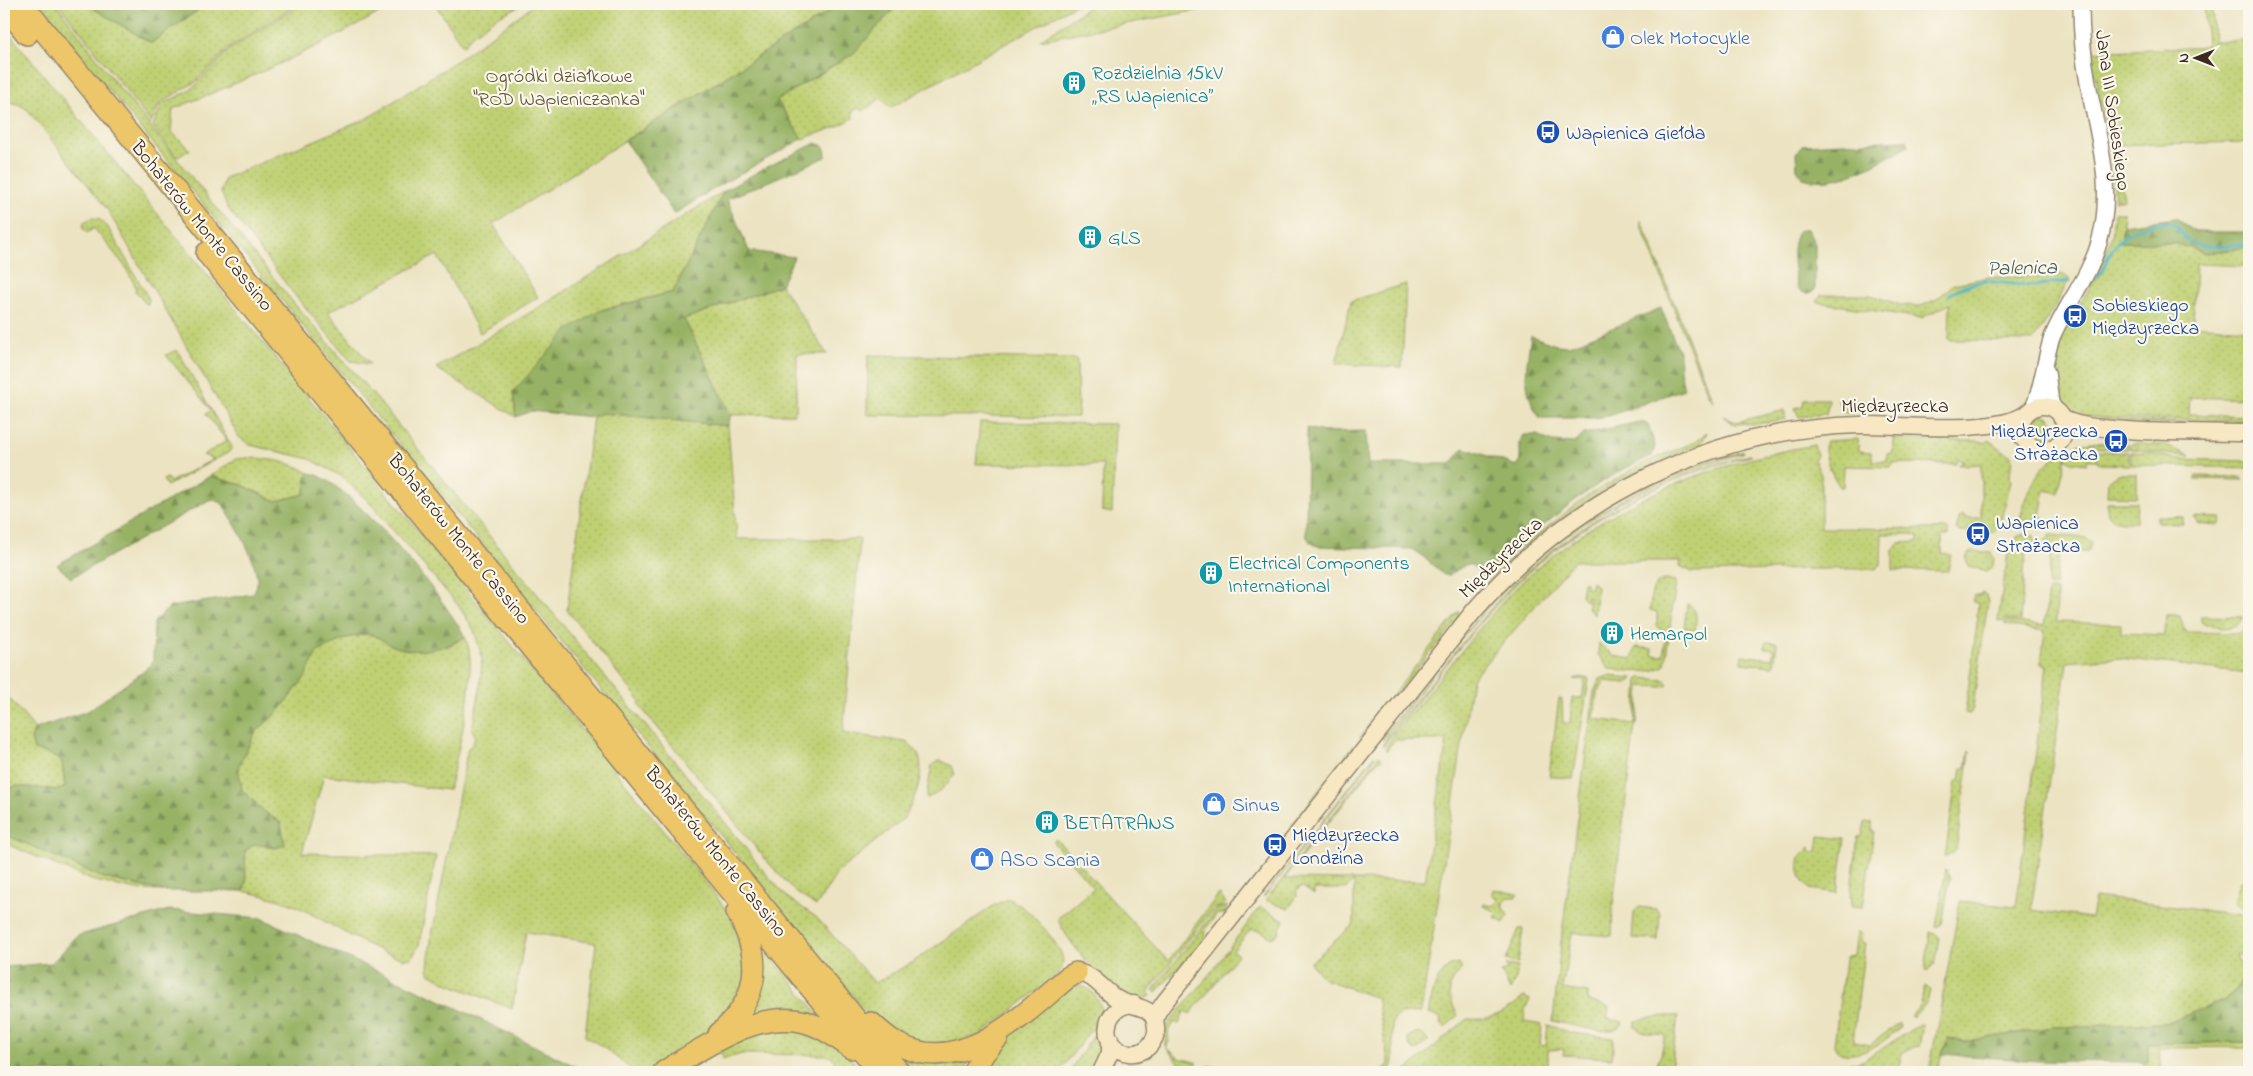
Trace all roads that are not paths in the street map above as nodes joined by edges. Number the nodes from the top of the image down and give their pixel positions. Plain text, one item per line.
1 (22, 4) edge
2 (2081, 4) edge
3 (4, 5) edge
4 (2046, 358) junction
5 (2029, 412) junction
6 (2058, 414) junction
7 (1971, 426) junction
8 (2107, 429) junction
9 (2249, 433) edge
10 (2024, 439) junction
11 (2060, 441) junction
12 (708, 864) junction
13 (1201, 955) junction
14 (1082, 974) junction
15 (831, 989) junction
16 (1137, 1005) junction
17 (1109, 1019) junction
18 (1155, 1022) junction
19 (1008, 1026) junction
20 (1110, 1039) junction
21 (697, 1052) junction
22 (1133, 1053) junction
23 (878, 1070) edge
24 (664, 1072) edge
25 (899, 1072) edge
26 (973, 1072) edge
27 (1101, 1072) edge
28 (1110, 1072) edge

1 - 15 highway, Bohaterów Monte Cassino
2 - 4 street, Jana III Sobieskiego
3 - 12 highway, Bohaterów Monte Cassino
4 - 5 street, Jana III Sobieskiego
4 - 6 street, Jana III Sobieskiego
5 - 6 main road
5 - 7 main road, Międzyrzecka
5 - 10 main road
6 - 8 main road
6 - 11 main road
7 - 10 main road, Międzyrzecka
7 - 13 main road, Międzyrzecka
8 - 9 main road
8 - 11 main road
10 - 11 main road
12 - 21 highway
12 - 23 highway, Bohaterów Monte Cassino
13 - 16 main road, Międzyrzecka
13 - 18 main road, Międzyrzecka
14 - 16 main road
14 - 17 main road
14 - 19 highway
15 - 19 highway
15 - 25 highway, Bohaterów Monte Cassino
16 - 17 main road
16 - 18 main road
17 - 20 main road
18 - 22 main road
19 - 26 highway
20 - 22 main road
20 - 27 main road
21 - 23 highway
21 - 24 highway
22 - 28 main road

